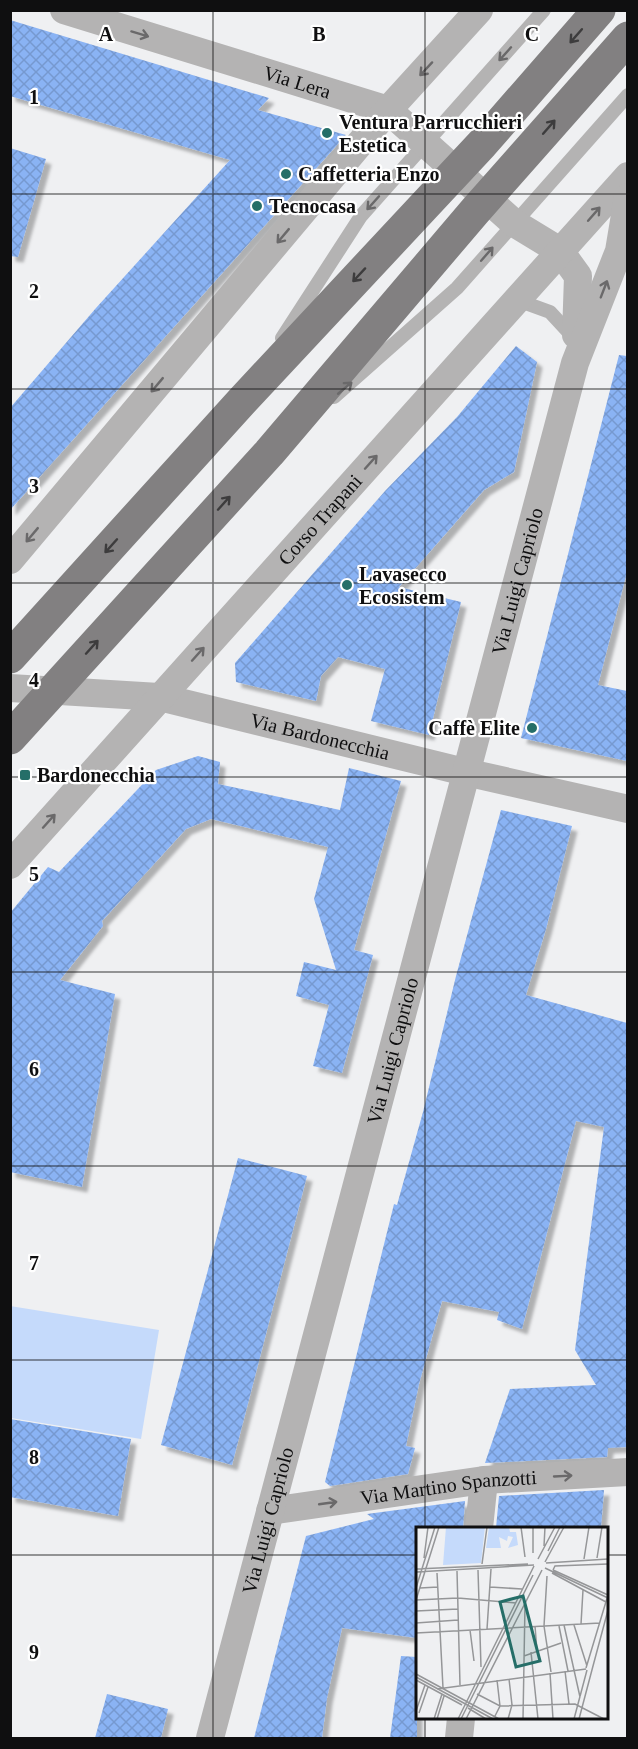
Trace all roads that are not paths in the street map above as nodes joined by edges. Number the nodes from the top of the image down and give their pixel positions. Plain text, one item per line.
1 (64, 10) edge
2 (479, 10) edge
3 (544, 10) edge
4 (599, 10) edge
5 (627, 38) edge
6 (627, 95) edge
7 (388, 111) junction
8 (426, 144) junction
9 (456, 171) junction
10 (627, 176) edge
11 (627, 197) edge
12 (485, 199) junction
13 (514, 223) junction
14 (560, 251) junction
15 (517, 300) junction
16 (575, 351) junction
17 (242, 401) junction
18 (269, 453) junction
19 (10, 560) edge
20 (10, 657) edge
21 (10, 688) edge
22 (53, 690) junction
23 (159, 697) junction
24 (10, 738) edge
25 (465, 772) junction
26 (627, 809) edge
27 (10, 865) edge
28 (627, 1472) edge
29 (484, 1480) junction
30 (270, 1511) junction
31 (479, 1527) edge
32 (461, 1719) edge
33 (210, 1738) edge
34 (459, 1738) edge

1 -> 7 street, Via Lera
2 -> 7 street
3 -> 8 lane
4 -> 9 main road
12 -> 5 main road
6 - 13 lane
7 - 8 street, Via Lera
7 -> 19 street
8 - 9 street, Via Lera
8 -> 17 lane
9 - 12 street, Via Lera
9 -> 17 main road
14 -> 10 street, Corso Trapani
16 -> 11 street, Via Luigi Capriolo
12 - 13 street, Via Lera
12 - 18 main road
13 - 14 street, Via Lera
18 -> 13 lane
14 - 15 street, Corso Trapani
14 - 16 street, Via Luigi Capriolo
15 - 16 lane
23 -> 15 street, Corso Trapani
16 - 25 street, Via Luigi Capriolo
17 -> 20 main road
22 -> 18 main road
21 - 22 street, Via Bardonecchia
22 - 23 street, Via Bardonecchia
22 - 24 main road
23 - 25 street, Via Bardonecchia
27 -> 23 street, Corso Trapani
25 - 26 street, Via Bardonecchia
25 - 30 street, Via Luigi Capriolo
29 -> 28 street, Via Martino Spanzotti
30 -> 29 street, Via Martino Spanzotti
29 - 31 street
30 - 33 street, Via Luigi Capriolo
32 - 34 street

